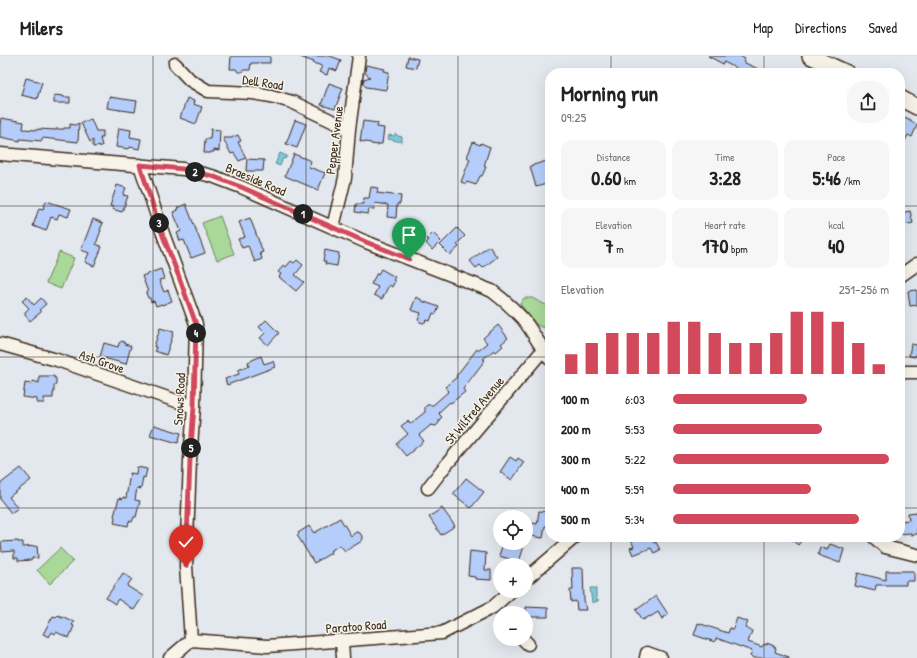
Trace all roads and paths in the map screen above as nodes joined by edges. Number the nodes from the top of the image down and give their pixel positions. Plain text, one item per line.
1 (359, 56) edge
2 (810, 56) edge
3 (175, 64) dead end
4 (837, 68) edge
5 (905, 101) edge
6 (917, 107) edge
7 (349, 129) junction
8 (0, 154) edge
9 (140, 165) junction
10 (333, 227) junction
11 (917, 264) edge
12 (905, 272) edge
13 (0, 344) edge
14 (545, 353) edge
15 (545, 355) edge
16 (905, 372) edge
17 (917, 372) edge
18 (194, 407) junction
19 (428, 488) dead end
20 (569, 542) edge
21 (880, 542) edge
22 (917, 555) edge
23 (533, 573) edge
24 (493, 612) edge
25 (191, 640) junction
26 (342, 641) junction
27 (647, 655) edge
28 (170, 658) edge
29 (343, 658) edge
30 (661, 658) edge

1 - 7 street, Pepper Avenue
2 - 4 main road
3 - 7 street, Dell Road
5 - 6 main road
7 - 10 street, Pepper Avenue
8 - 9 street, Braeside Road
9 - 10 street, Braeside Road
9 - 18 street, Snows Road
10 - 14 street, Braeside Road
11 - 12 street
13 - 18 street, Ash Grove
15 - 19 street, St Wilfred Avenue
16 - 17 street
18 - 25 street, Snows Road
20 - 23 street
21 - 22 street
24 - 26 street, Paratoo Road
25 - 26 street, Paratoo Road
25 - 28 street
26 - 29 street
27 - 30 street

